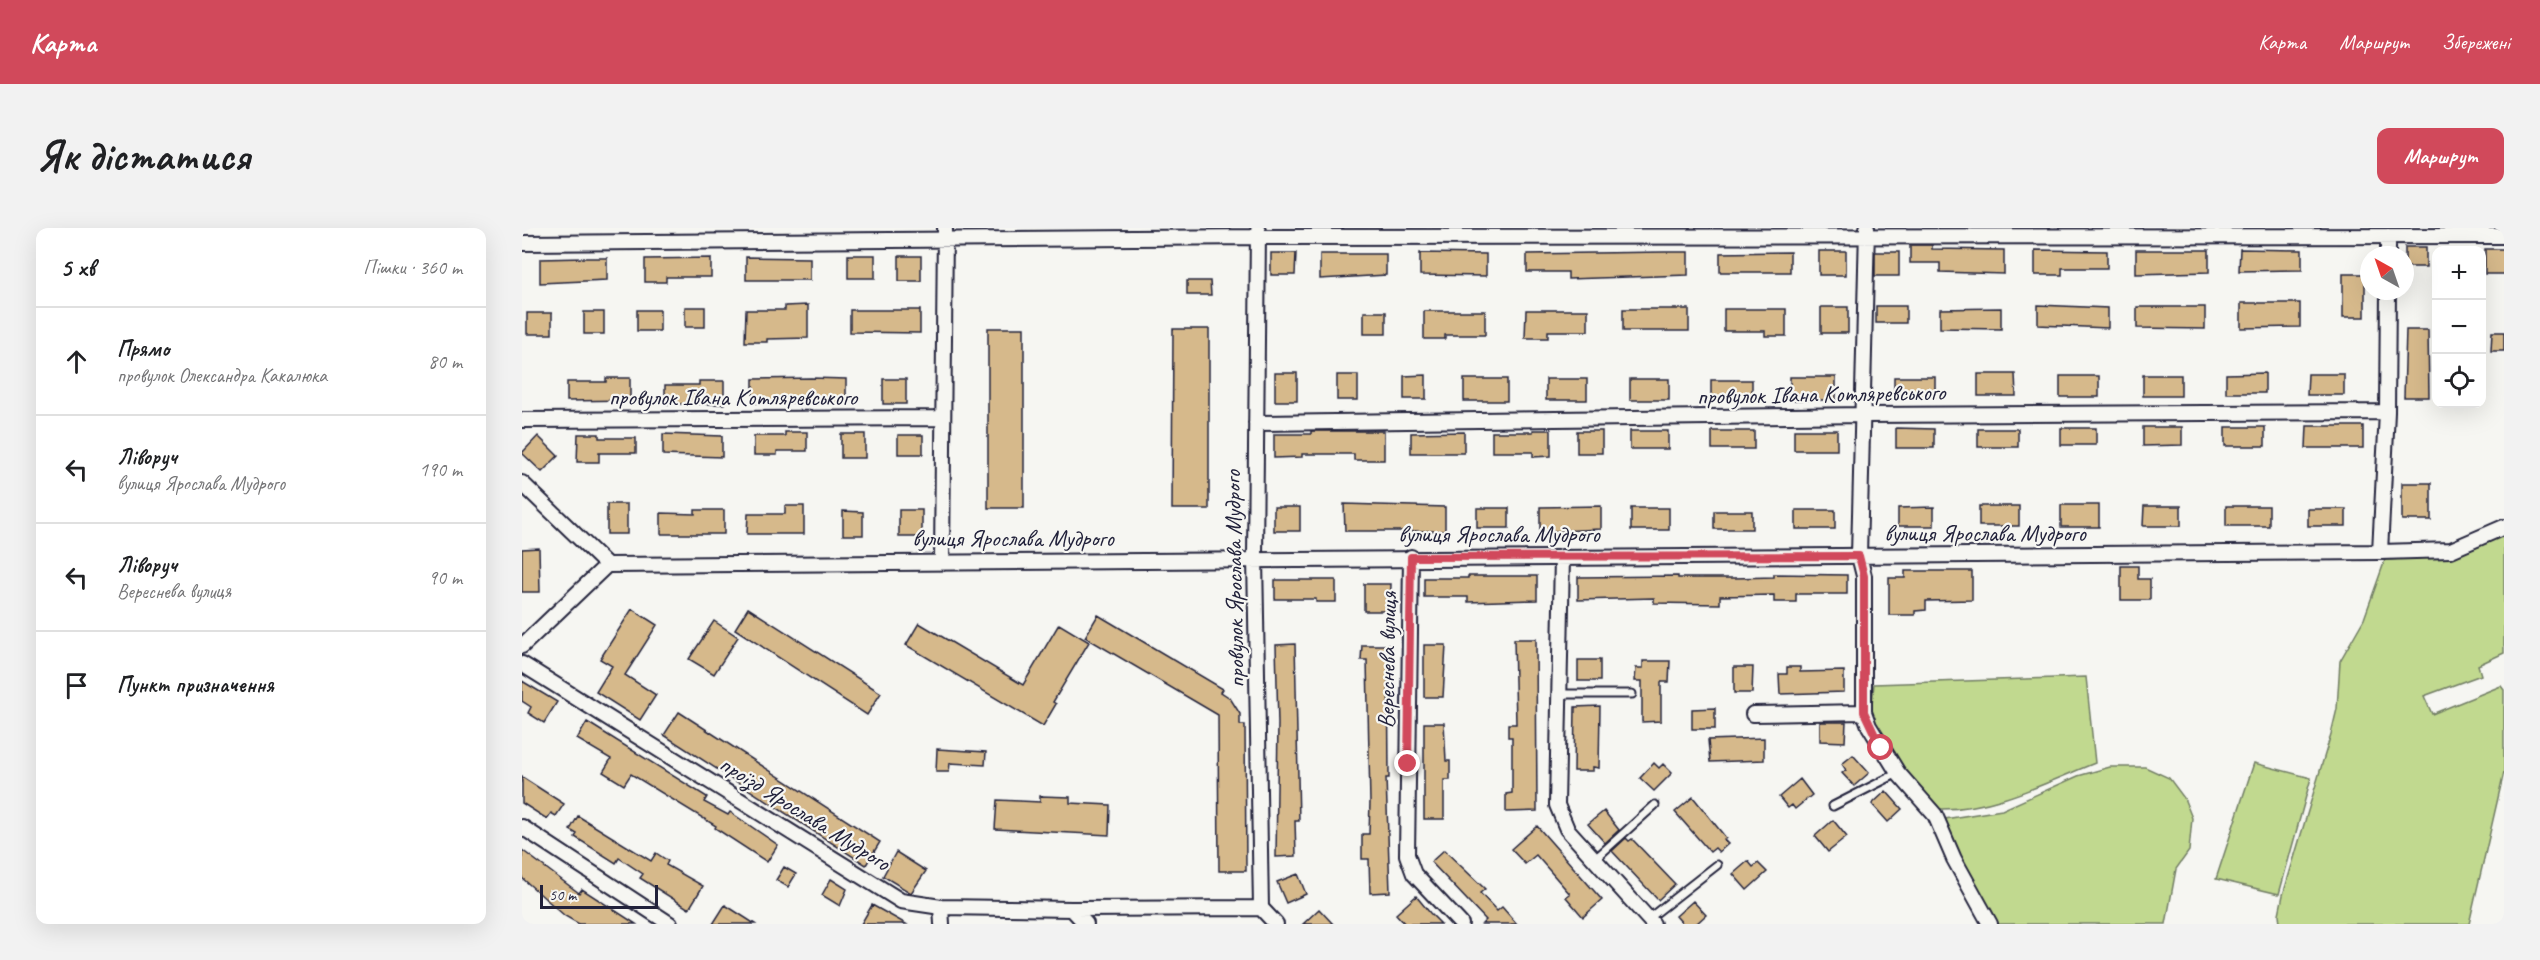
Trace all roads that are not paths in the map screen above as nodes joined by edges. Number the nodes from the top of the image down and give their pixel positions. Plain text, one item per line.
1 (1091, 233) edge
2 (1258, 233) edge
3 (1867, 233) edge
4 (945, 234) edge
5 (2388, 236) junction
6 (2504, 236) edge
7 (522, 243) edge
8 (2388, 246) edge
9 (2388, 300) edge
10 (2387, 412) junction
11 (1864, 415) junction
12 (943, 418) junction
13 (522, 420) edge
14 (1256, 423) junction
15 (522, 483) edge
16 (2504, 527) edge
17 (2380, 552) junction
18 (1562, 556) junction
19 (1859, 556) junction
20 (1411, 557) junction
21 (1255, 558) junction
22 (942, 560) junction
23 (608, 565) junction
24 (522, 646) edge
25 (522, 664) edge
26 (1557, 694) junction
27 (1632, 694) dead end
28 (1864, 712) junction
29 (1753, 714) dead end
30 (1898, 774) junction
31 (1655, 806) dead end
32 (1833, 807) dead end
33 (522, 827) edge
34 (1595, 860) junction
35 (1717, 865) dead end
36 (941, 907) junction
37 (1261, 908) junction
38 (1072, 909) junction
39 (1651, 921) edge
40 (670, 924) edge
41 (942, 924) edge
42 (1086, 924) edge
43 (1276, 924) edge
44 (1461, 924) edge
45 (1990, 924) edge

1 - 2 street
1 - 4 street
2 - 3 street
2 - 14 street, провулок Ярослава Мудрого
3 - 5 street
3 - 11 street
4 - 7 street
4 - 12 street
5 - 6 street
5 - 8 street
9 - 10 street
10 - 11 street, провулок Івана Котляревського
10 - 17 street
11 - 14 street, провулок Івана Котляревського
11 - 19 street
12 - 13 street, провулок Івана Котляревського
12 - 22 street
14 - 21 street, провулок Ярослава Мудрого
15 - 23 street
16 - 17 street, вулиця Ярослава Мудрого
17 - 19 street, вулиця Ярослава Мудрого
18 - 19 street, вулиця Ярослава Мудрого
18 - 20 street, вулиця Ярослава Мудрого
18 - 26 street
19 - 28 street
20 - 21 street, вулиця Ярослава Мудрого
20 - 44 street, Вереснева вулиця
21 - 22 street, вулиця Ярослава Мудрого
21 - 37 street, провулок Ярослава Мудрого
22 - 23 street, вулиця Ярослава Мудрого
23 - 24 street
25 - 36 street, проїзд Ярослава Мудрого
26 - 27 lane
26 - 34 street
28 - 29 street
28 - 30 street
30 - 32 lane
30 - 45 street
31 - 34 lane
33 - 40 street
34 - 39 street
35 - 39 lane
36 - 38 street, проїзд Ярослава Мудрого
36 - 41 street
37 - 38 street, проїзд Ярослава Мудрого
37 - 43 street
38 - 42 street

